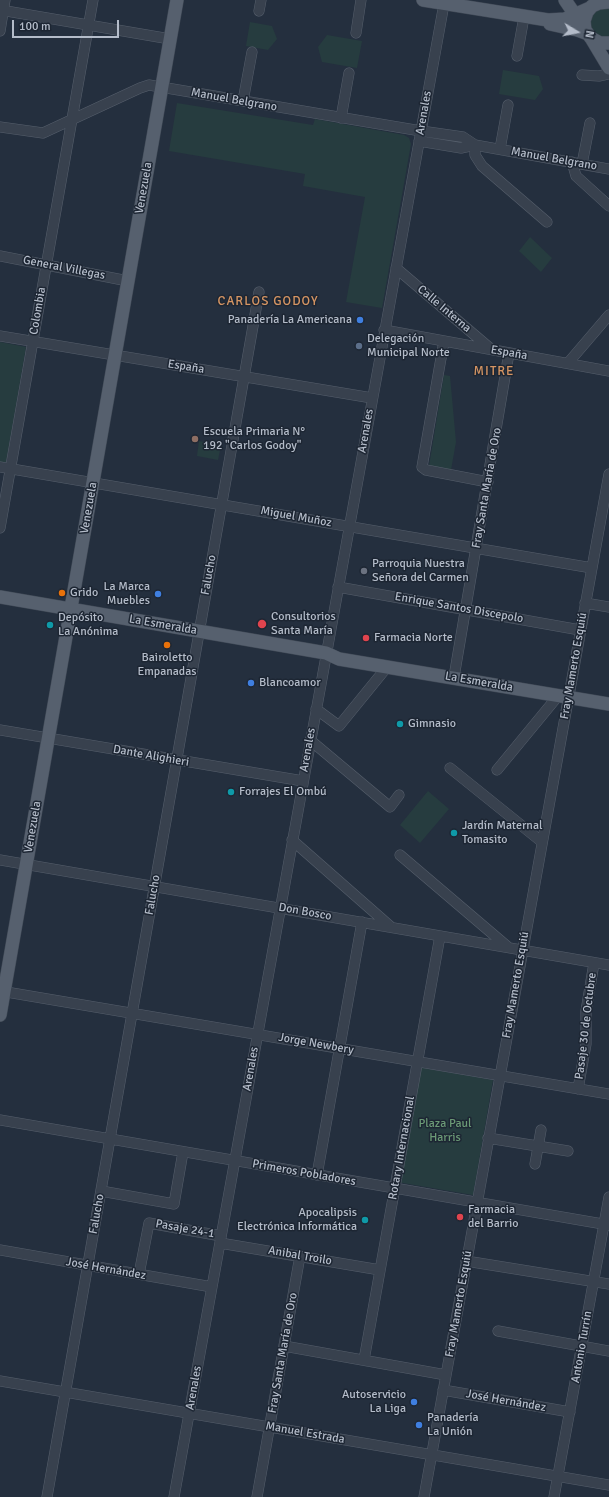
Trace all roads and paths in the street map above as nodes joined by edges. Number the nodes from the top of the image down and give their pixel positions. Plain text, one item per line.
1 (5, 0) edge
2 (93, 0) edge
3 (177, 0) edge
4 (261, 0) edge
5 (361, 0) edge
6 (423, 0) edge
7 (566, 0) edge
8 (603, 0) edge
9 (609, 2) edge
10 (444, 4) junction
11 (590, 8) junction
12 (2, 10) edge
13 (259, 11) dead end
14 (575, 15) junction
15 (524, 17) junction
16 (539, 20) junction
17 (88, 25) junction
18 (0, 30) edge
19 (356, 33) dead end
20 (588, 34) junction
21 (170, 39) junction
22 (609, 43) edge
23 (252, 52) dead end
24 (517, 56) dead end
25 (609, 68) edge
26 (349, 73) dead end
27 (609, 74) edge
28 (582, 75) dead end
29 (162, 87) junction
30 (243, 101) junction
31 (508, 105) dead end
32 (341, 118) junction
33 (72, 120) junction
34 (590, 123) dead end
35 (0, 127) edge
36 (420, 136) junction
37 (475, 145) junction
38 (500, 150) junction
39 (577, 163) junction
40 (609, 169) edge
41 (609, 206) edge
42 (547, 222) dead end
43 (0, 256) edge
44 (46, 265) junction
45 (396, 268) junction
46 (128, 281) junction
47 (259, 292) dead end
48 (609, 315) edge
49 (384, 330) junction
50 (0, 336) edge
51 (444, 341) junction
52 (33, 342) junction
53 (492, 350) junction
54 (509, 353) junction
55 (115, 356) junction
56 (568, 363) junction
57 (609, 371) edge
58 (244, 377) junction
59 (372, 398) junction
60 (0, 467) edge
61 (10, 469) junction
62 (609, 474) edge
63 (488, 482) junction
64 (93, 483) junction
65 (607, 491) edge
66 (222, 505) junction
67 (349, 526) junction
68 (0, 528) edge
69 (477, 548) junction
70 (592, 568) junction
71 (338, 587) junction
72 (0, 597) edge
73 (585, 603) junction
74 (609, 607) edge
75 (72, 609) junction
76 (466, 609) junction
77 (580, 630) junction
78 (199, 631) junction
79 (326, 653) junction
80 (387, 667) junction
81 (455, 671) junction
82 (565, 694) junction
83 (609, 696) edge
84 (609, 704) edge
85 (316, 709) junction
86 (0, 730) edge
87 (49, 738) junction
88 (310, 740) junction
89 (177, 760) junction
90 (450, 768) dead end
91 (497, 770) dead end
92 (303, 781) junction
93 (399, 795) dead end
94 (292, 840) junction
95 (542, 842) junction
96 (400, 855) dead end
97 (0, 860) edge
98 (26, 864) junction
99 (155, 886) junction
100 (280, 908) junction
101 (362, 922) junction
102 (392, 927) junction
103 (440, 936) junction
104 (509, 948) junction
105 (522, 950) junction
106 (594, 963) junction
107 (609, 965) edge
108 (2, 991) edge
109 (132, 1013) junction
110 (0, 1015) edge
111 (257, 1034) junction
112 (340, 1048) junction
113 (417, 1061) junction
114 (500, 1075) junction
115 (578, 1089) junction
116 (609, 1094) edge
117 (0, 1120) edge
118 (541, 1130) dead end
119 (488, 1138) junction
120 (110, 1139) junction
121 (538, 1147) junction
122 (568, 1151) dead end
123 (183, 1152) junction
124 (234, 1161) junction
125 (535, 1164) dead end
126 (317, 1175) junction
127 (395, 1188) junction
128 (101, 1191) junction
129 (609, 1197) edge
130 (477, 1202) junction
131 (606, 1225) edge
132 (220, 1239) junction
133 (0, 1250) edge
134 (300, 1256) junction
135 (466, 1260) junction
136 (88, 1266) junction
137 (380, 1270) junction
138 (140, 1274) junction
139 (594, 1282) junction
140 (609, 1284) edge
141 (212, 1287) junction
142 (498, 1331) dead end
143 (284, 1346) junction
144 (582, 1346) junction
145 (609, 1351) edge
146 (364, 1360) junction
147 (446, 1375) junction
148 (0, 1381) edge
149 (443, 1390) junction
150 (66, 1392) junction
151 (570, 1412) junction
152 (189, 1413) junction
153 (269, 1427) junction
154 (431, 1454) junction
155 (558, 1476) junction
156 (609, 1485) edge
157 (47, 1497) edge
158 (174, 1497) edge
159 (256, 1497) edge
160 (424, 1497) edge
161 (554, 1497) edge

1 - 12 street
2 - 17 street, Colombia
3 - 21 main road, Venezuela
4 - 13 street
5 - 19 street
6 - 10 main road
7 - 14 main road
8 - 9 main road
9 - 11 main road
10 - 15 main road
10 - 36 street, Arenales
11 - 14 main road
11 - 20 main road
12 - 17 street
12 - 18 street
14 - 16 main road
14 - 20 main road
15 - 16 main road
15 - 24 street
16 - 20 main road
17 - 21 street
17 - 33 street, Colombia
20 - 22 main road
20 - 25 main road
21 - 29 main road, Venezuela
23 - 30 street
26 - 32 street
27 - 28 street
29 - 30 street, Manuel Belgrano
29 - 33 street, Manuel Belgrano
29 - 46 main road, Venezuela
30 - 32 street, Manuel Belgrano
31 - 38 street
32 - 36 street, Manuel Belgrano
33 - 35 street, Manuel Belgrano
33 - 44 street, Colombia
34 - 39 street
36 - 37 street, Manuel Belgrano
36 - 45 street, Arenales
37 - 38 street, Manuel Belgrano
37 - 42 street
38 - 39 street, Manuel Belgrano
39 - 40 street, Manuel Belgrano
39 - 41 street
43 - 44 street, General Villegas
44 - 46 street, General Villegas
44 - 52 street, Colombia
45 - 49 street, Arenales
45 - 53 street, Calle Interna
46 - 55 main road, Venezuela
47 - 58 street, Falucho
48 - 56 street
49 - 51 street, España
49 - 59 street, Arenales
50 - 52 street, España
51 - 53 street, España
51 - 63 street
52 - 55 street, España
52 - 61 street, Colombia
53 - 54 street, España
54 - 56 street, España
54 - 63 street, Fray Santa María de Oro
55 - 58 street, España
55 - 64 main road, Venezuela
56 - 57 street, España
58 - 59 street, España
58 - 66 street, Falucho
59 - 67 street, Arenales
60 - 61 street, Miguel Muñoz
61 - 64 street, Miguel Muñoz
61 - 68 street, Colombia
62 - 65 street, Fray Mamerto Esquiú
63 - 69 street, Fray Santa María de Oro
64 - 66 street, Miguel Muñoz
64 - 75 main road, Venezuela
65 - 70 street, Fray Mamerto Esquiú
66 - 67 street, Miguel Muñoz
66 - 78 street, Falucho
67 - 69 street, Miguel Muñoz
67 - 71 street, Arenales
69 - 70 street, Miguel Muñoz
69 - 76 street, Fray Santa María de Oro
70 - 73 street, Fray Mamerto Esquiú
71 - 76 street, Enrique Santos Discepolo
71 - 79 street, Arenales
72 - 75 main road, La Esmeralda
73 - 74 street
73 - 77 street, Fray Mamerto Esquiú
75 - 78 main road, La Esmeralda
75 - 87 main road, Venezuela
76 - 77 street, Enrique Santos Discepolo
76 - 81 street, Fray Santa María de Oro
77 - 82 street, Fray Mamerto Esquiú
78 - 79 main road, La Esmeralda
78 - 89 street, Falucho
79 - 80 main road, La Esmeralda
79 - 81 main road, La Esmeralda
79 - 85 street, Arenales
80 - 82 main road, La Esmeralda
80 - 85 street
81 - 82 main road, La Esmeralda
82 - 83 main road, La Esmeralda
82 - 84 main road, La Esmeralda
82 - 91 street
82 - 95 street, Fray Mamerto Esquiú
85 - 88 street, Arenales
86 - 87 street, Dante Alighieri
87 - 89 street, Dante Alighieri
87 - 98 main road, Venezuela
88 - 92 street, Arenales
88 - 93 street
89 - 92 street, Dante Alighieri
89 - 99 street, Falucho
90 - 95 street
92 - 94 street, Arenales
94 - 100 street, Arenales
94 - 102 street
95 - 105 street, Fray Mamerto Esquiú
96 - 104 street
97 - 98 street, Don Bosco
98 - 99 street, Don Bosco
98 - 108 main road, Venezuela
99 - 100 street, Don Bosco
99 - 109 street, Falucho
100 - 101 street, Don Bosco
100 - 111 street, Arenales
101 - 102 street, Don Bosco
101 - 112 street
102 - 103 street, Don Bosco
103 - 104 street, Don Bosco
103 - 113 street, Rotary Internacional
104 - 105 street, Don Bosco
105 - 106 street, Don Bosco
105 - 114 street, Fray Mamerto Esquiú
106 - 107 street, Don Bosco
106 - 115 street, Pasaje 30 de Octubre
108 - 109 street, Jorge Newbery
108 - 110 main road, Venezuela
109 - 111 street, Jorge Newbery
109 - 120 street, Falucho
111 - 112 street, Jorge Newbery
111 - 124 street, Arenales
112 - 113 street, Jorge Newbery
112 - 126 street
113 - 114 street, Jorge Newbery
113 - 127 street, Rotary Internacional
114 - 115 street, Jorge Newbery
114 - 119 street, Fray Mamerto Esquiú
115 - 116 street, Jorge Newbery
117 - 120 street, Primeros Pobladores
118 - 121 street
119 - 121 street
119 - 130 street, Fray Mamerto Esquiú
120 - 123 street, Primeros Pobladores
120 - 128 street, Falucho
121 - 122 street
121 - 125 street
123 - 124 street, Primeros Pobladores
123 - 128 street, Pasaje 24-1
124 - 126 street, Primeros Pobladores
124 - 132 street, Arenales
126 - 127 street, Primeros Pobladores
127 - 130 street, Primeros Pobladores
127 - 137 street, Rotary Internacional
128 - 136 street, Falucho
129 - 131 street, Antonio Turrín
130 - 131 street, Primeros Pobladores
130 - 135 street, Fray Mamerto Esquiú
131 - 139 street, Antonio Turrín
132 - 134 street, Anibal Troilo
132 - 138 street, Pasaje 24-1
132 - 141 street, Arenales
133 - 136 street, José Hernández
134 - 137 street, Anibal Troilo
134 - 143 street, Fray Santa María de Oro
135 - 139 street
135 - 147 street, Fray Mamerto Esquiú
136 - 138 street, José Hernández
136 - 150 street, Falucho
137 - 146 street, Rotary Internacional
138 - 141 street, José Hernández
139 - 140 street
139 - 144 street, Antonio Turrín
141 - 152 street, Arenales
142 - 144 street
143 - 146 street
143 - 153 street, Fray Santa María de Oro
144 - 145 street
144 - 151 street, Antonio Turrín
146 - 147 street
147 - 149 street, Fray Mamerto Esquiú
148 - 150 street, Manuel Estrada
149 - 151 street, José Hernández
149 - 154 street, Fray Mamerto Esquiú
150 - 152 street, Manuel Estrada
150 - 157 street, Falucho
151 - 155 street, Antonio Turrín
152 - 153 street, Manuel Estrada
152 - 158 street, Arenales
153 - 154 street, Manuel Estrada
153 - 159 street, Fray Santa María de Oro
154 - 155 street, Manuel Estrada
154 - 160 street, Fray Mamerto Esquiú
155 - 156 street, Manuel Estrada
155 - 161 street, Antonio Turrín

